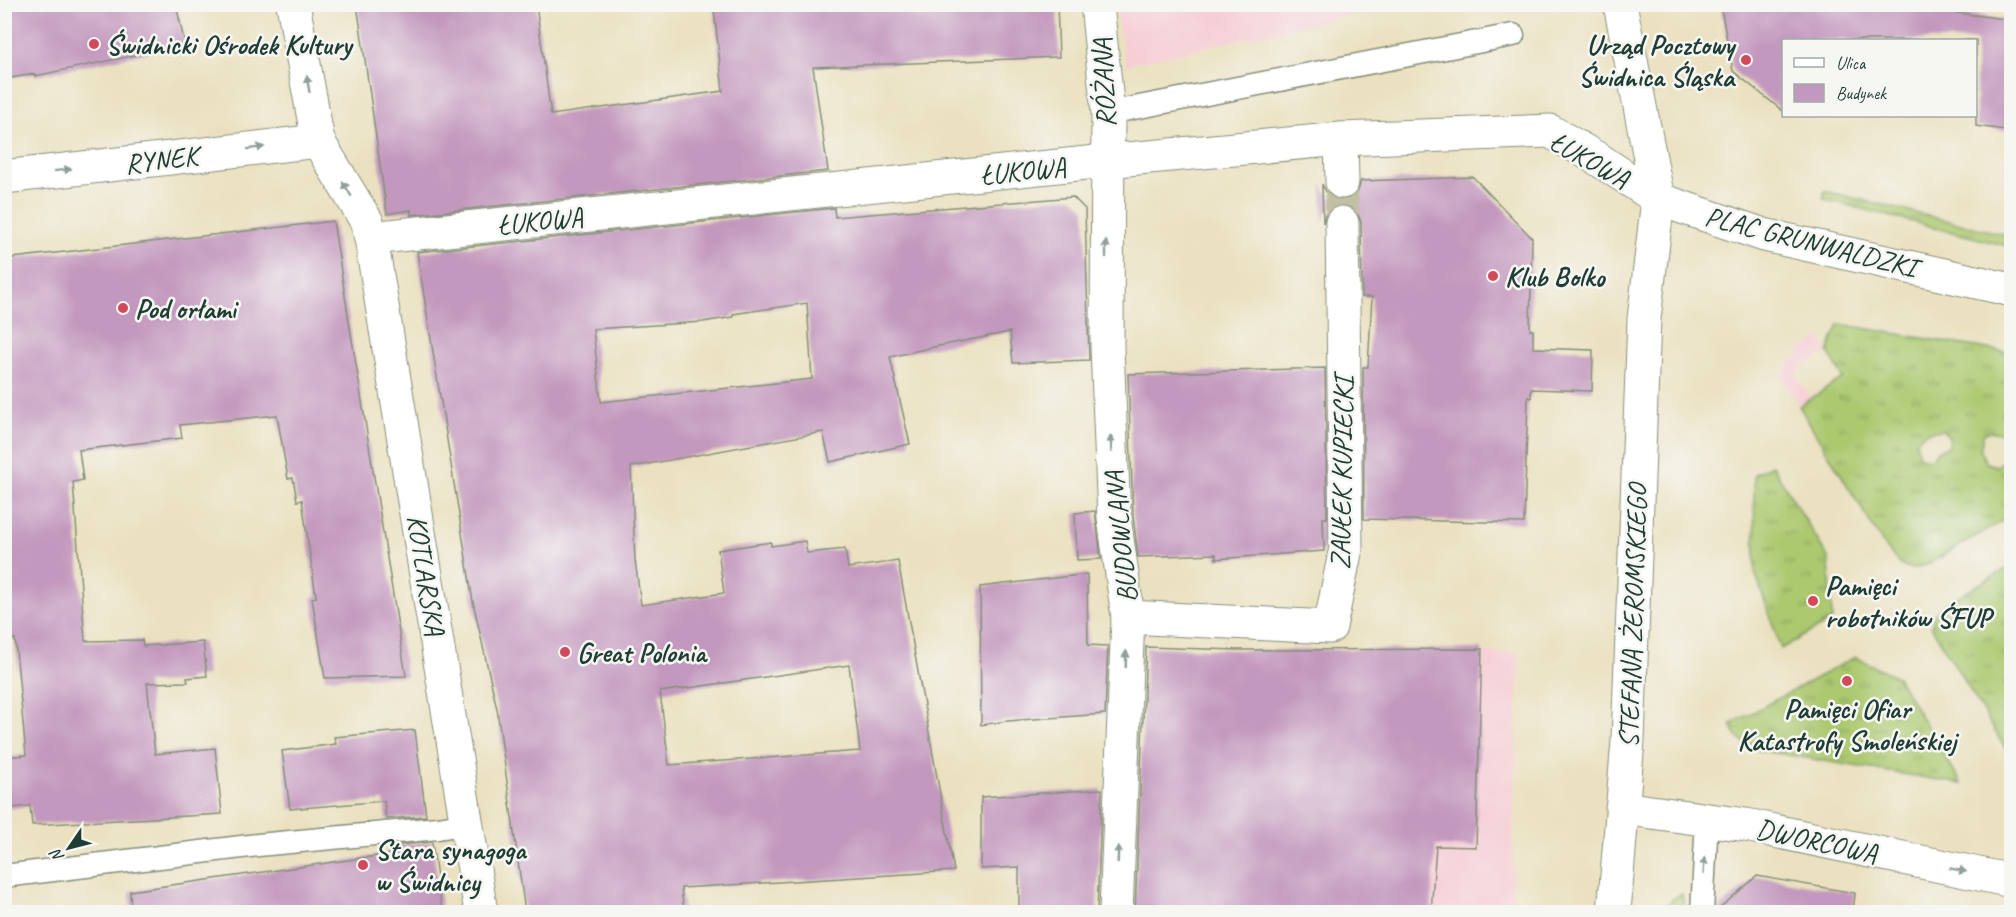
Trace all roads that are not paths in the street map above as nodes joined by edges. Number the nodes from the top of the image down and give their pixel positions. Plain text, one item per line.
1 (293, 4) edge
2 (1097, 4) edge
3 (1620, 4) edge
4 (1513, 35) dead end
5 (1107, 113) junction
6 (1341, 139) junction
7 (318, 141) junction
8 (1107, 161) junction
9 (4, 177) edge
10 (1342, 182) tunnel mouth
11 (1658, 199) junction
12 (1342, 223) tunnel mouth
13 (371, 238) junction
14 (2012, 290) edge
15 (1128, 617) junction
16 (1622, 808) junction
17 (1707, 819) junction
18 (468, 823) junction
19 (4, 876) edge
20 (2012, 881) edge
21 (481, 912) edge
22 (1116, 912) edge
23 (1614, 912) edge
24 (1702, 912) edge

7 -> 1 street
2 - 5 street, RÓŻANA
3 - 11 street
4 - 5 lane
5 - 8 street, RÓŻANA
6 - 8 street, ŁUKOWA
6 - 10 street
6 - 11 street, ŁUKOWA
9 -> 7 street, RYNEK
13 -> 7 street
8 - 13 street, ŁUKOWA
15 -> 8 street, BUDOWLANA
11 - 14 street, PLAC GRUNWALDZKI
11 - 16 street, STEFANA ŻEROMSKIEGO
12 - 15 street, ZAUŁEK KUPIECKI
13 - 18 street, KOTLARSKA
22 -> 15 street, BUDOWLANA
16 - 17 street, DWORCOWA
16 - 23 street, STEFANA ŻEROMSKIEGO
17 -> 20 street, DWORCOWA
24 -> 17 lane
18 - 19 lane
18 - 21 street, KOTLARSKA

